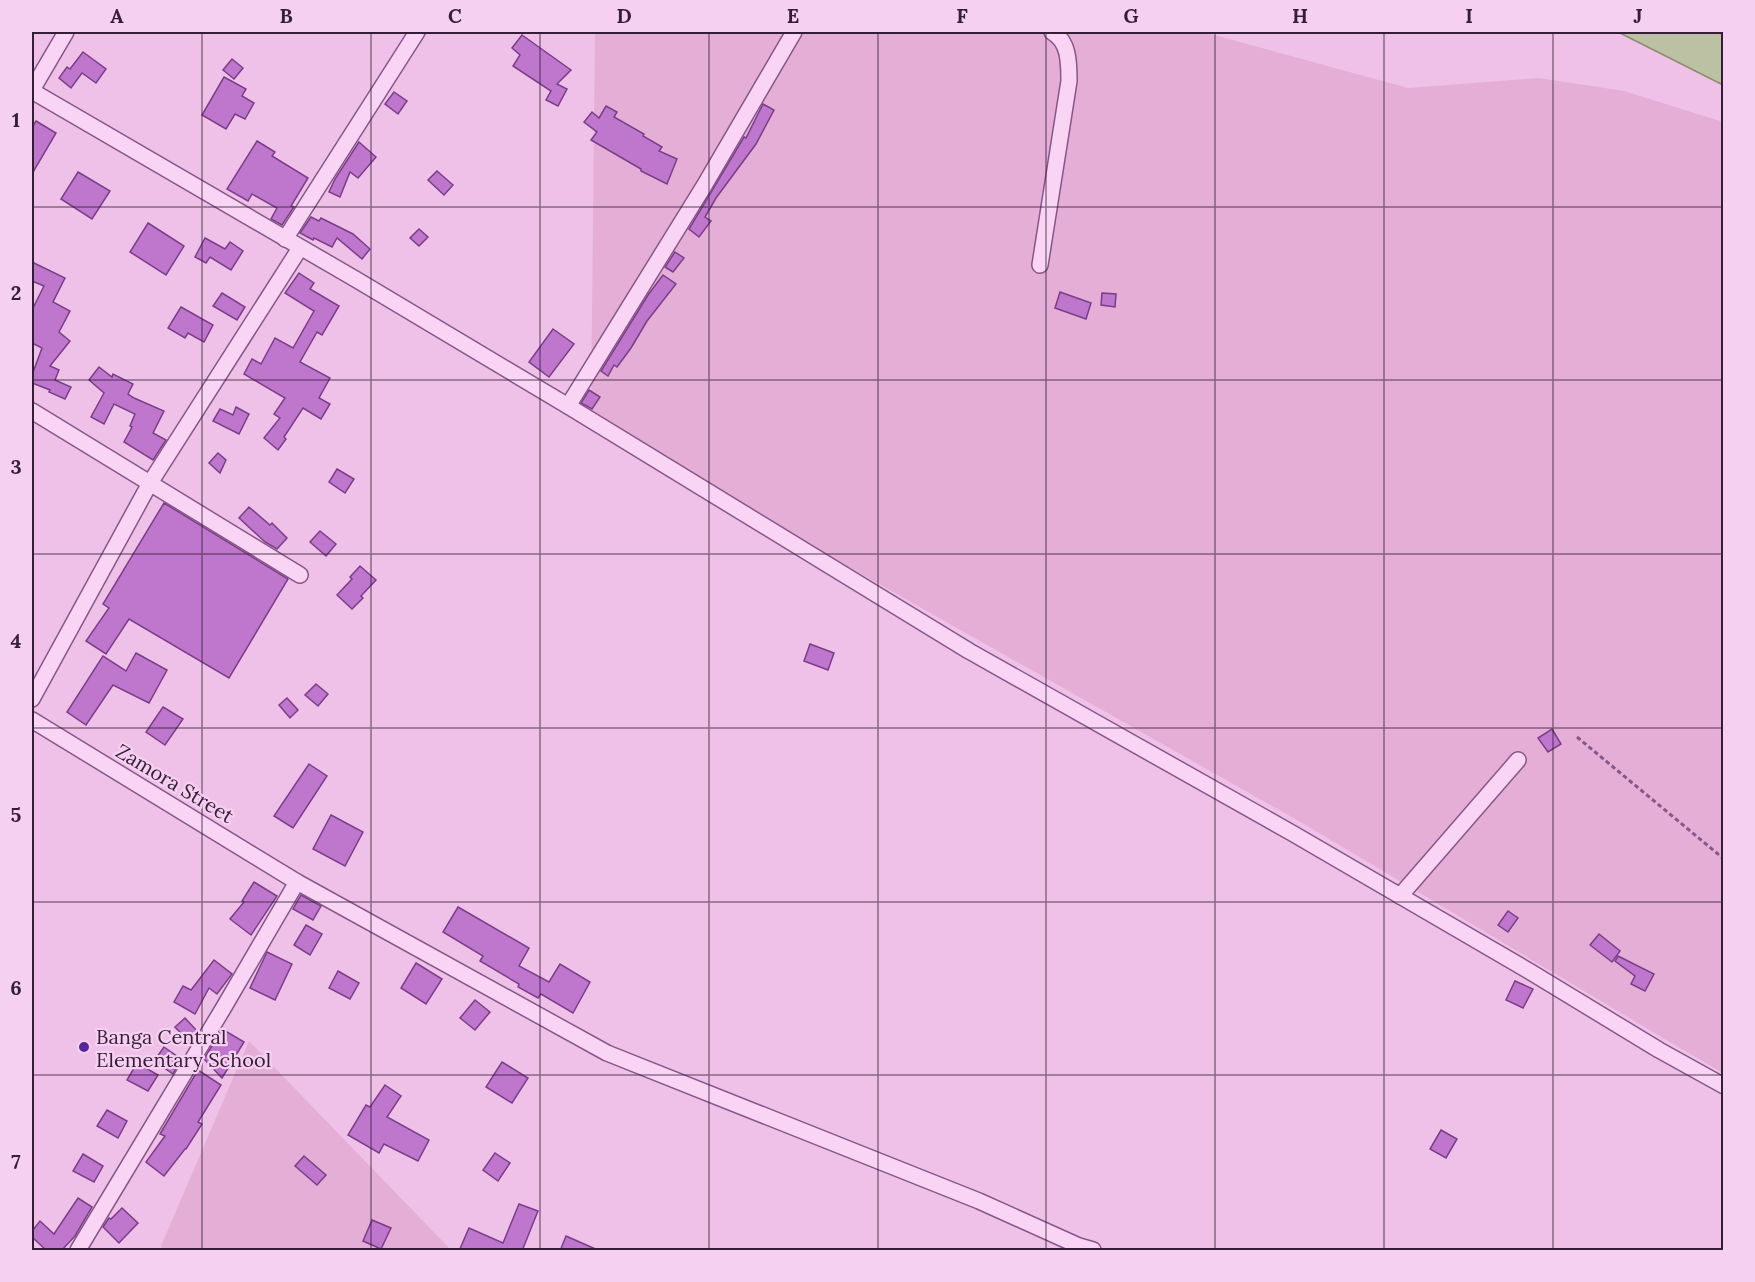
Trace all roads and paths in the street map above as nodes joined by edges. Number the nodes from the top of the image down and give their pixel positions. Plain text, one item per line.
1 (66, 32) edge
2 (417, 32) edge
3 (794, 32) edge
4 (1052, 32) edge
5 (32, 91) edge
6 (285, 239) junction
7 (300, 248) junction
8 (1040, 265) dead end
9 (568, 406) junction
10 (32, 411) edge
11 (150, 483) junction
12 (300, 575) dead end
13 (32, 699) edge
14 (32, 720) edge
15 (1577, 737) dead end
16 (1518, 760) dead end
17 (1724, 859) edge
18 (297, 882) junction
19 (1400, 896) junction
20 (1724, 1086) edge
21 (78, 1251) edge
22 (1093, 1251) edge

1 - 5 street
2 - 6 street
3 - 9 street
4 - 8 street
5 - 6 street
6 - 7 street
7 - 9 street
7 - 11 street
9 - 19 street
10 - 11 street
11 - 12 street
11 - 13 street
14 - 18 street, Zamora Street
15 - 17 path
16 - 19 street
18 - 21 street
18 - 22 street, Zamora Street
19 - 20 street

